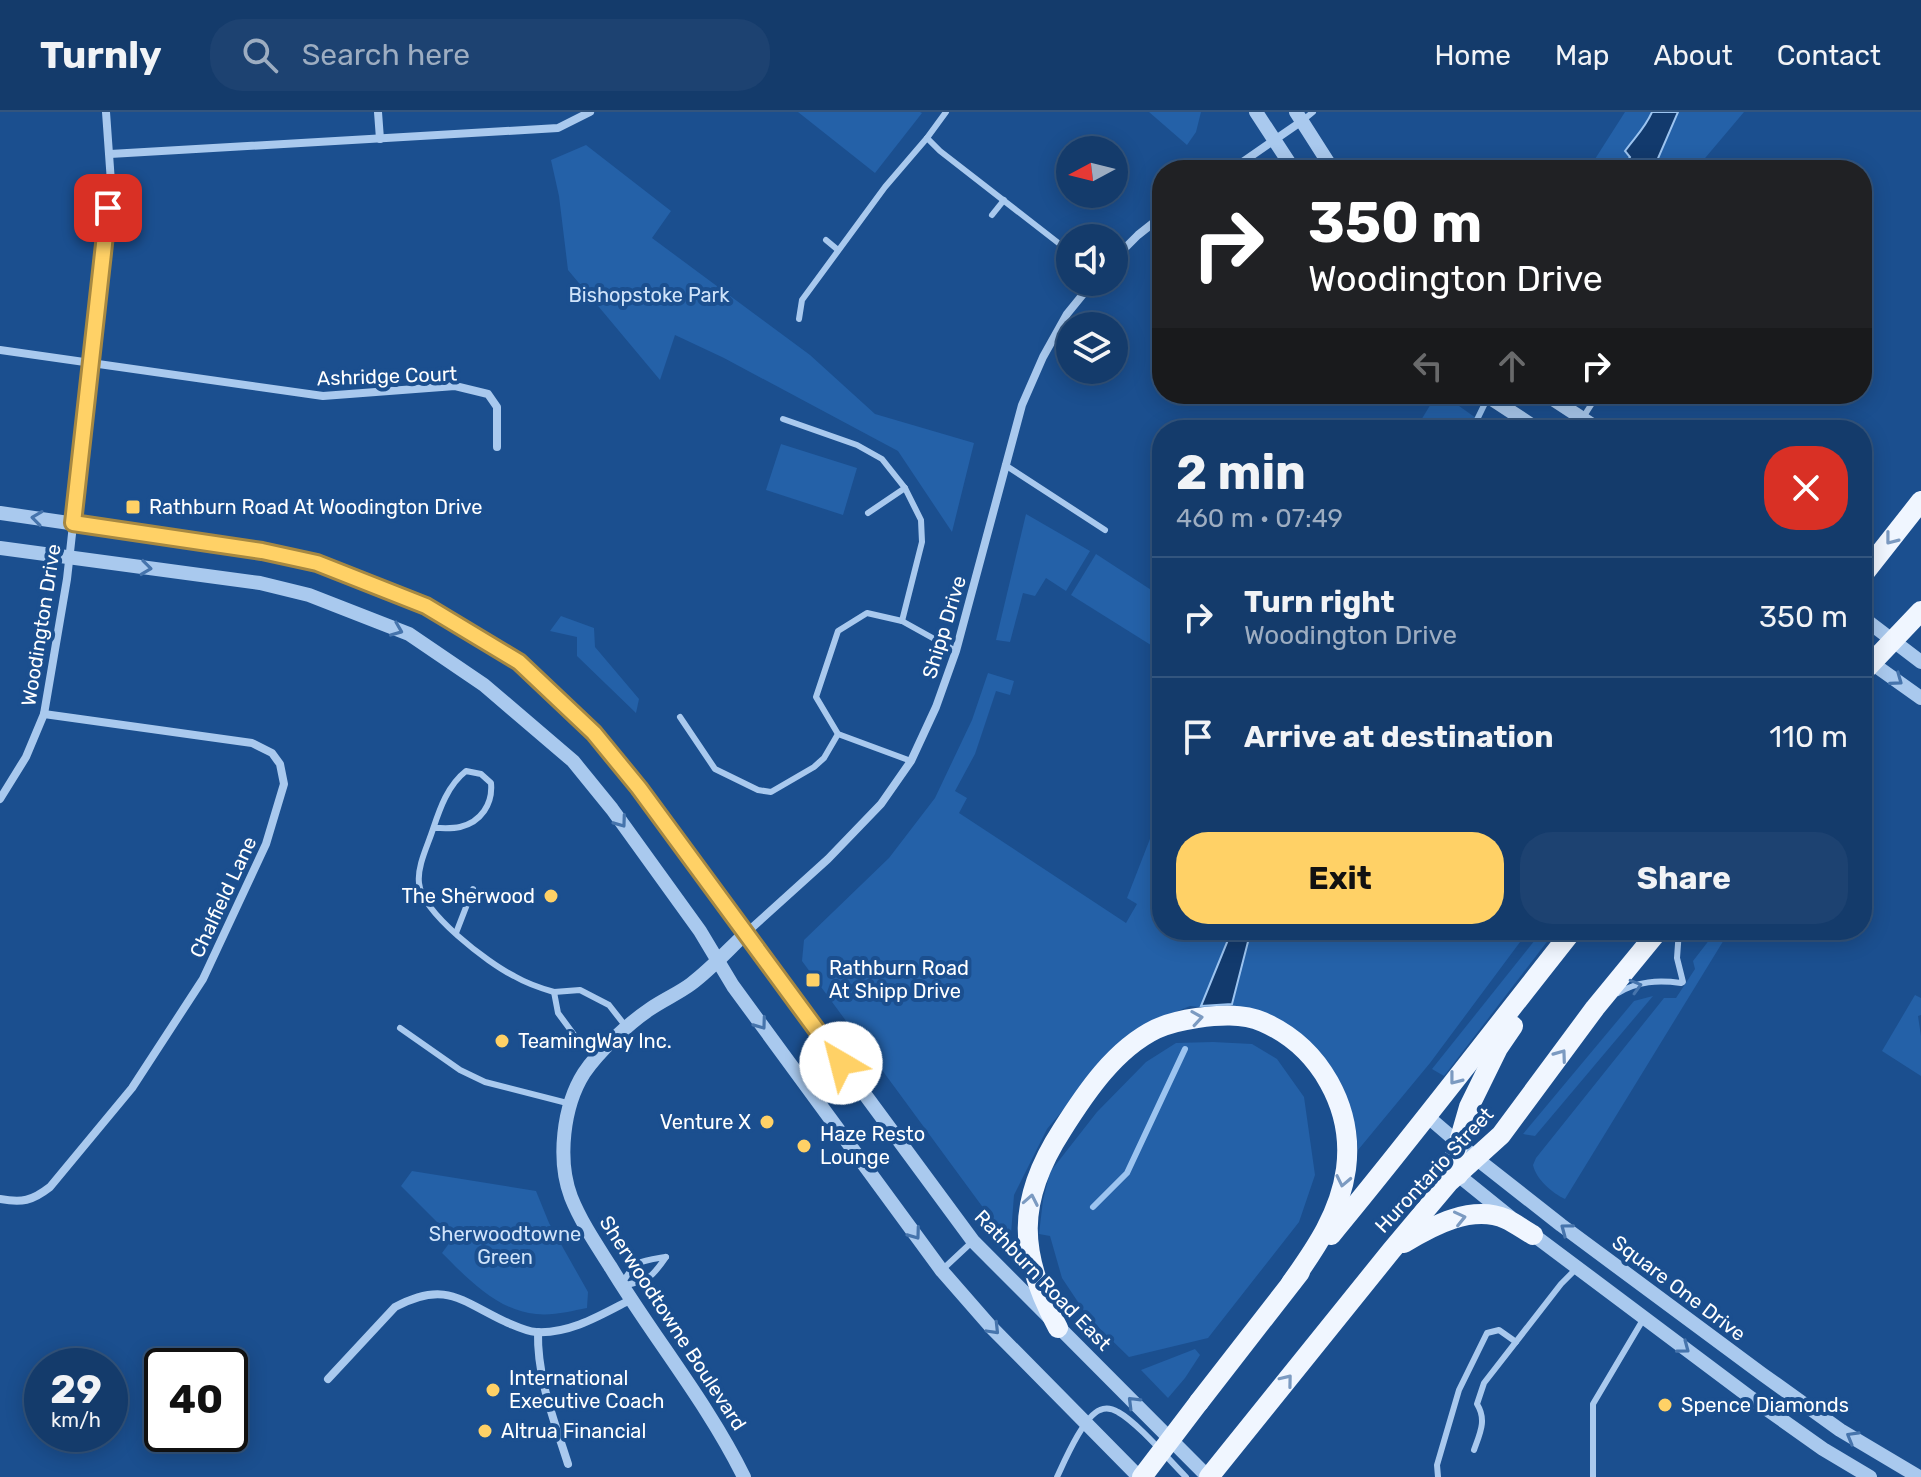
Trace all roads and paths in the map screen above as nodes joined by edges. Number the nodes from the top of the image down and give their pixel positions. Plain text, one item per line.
1 (106, 112) edge
2 (378, 112) edge
3 (590, 112) edge
4 (946, 112) edge
5 (1256, 112) edge
6 (1304, 115) edge
7 (927, 138) junction
8 (380, 139) junction
9 (1275, 141) junction
10 (110, 154) junction
11 (1246, 160) edge
12 (1287, 160) edge
13 (1328, 160) edge
14 (1004, 200) junction
15 (992, 215) dead end
16 (1152, 224) edge
17 (826, 240) dead end
18 (1056, 241) edge
19 (1128, 245) edge
20 (838, 250) junction
21 (1082, 296) edge
22 (799, 319) dead end
23 (0, 350) edge
24 (90, 363) junction
25 (1499, 404) edge
26 (1557, 404) edge
27 (783, 419) dead end
28 (1524, 420) edge
29 (1575, 420) edge
30 (497, 447) dead end
31 (1005, 465) junction
32 (905, 488) junction
33 (1921, 501) edge
34 (0, 513) edge
35 (868, 513) dead end
36 (73, 523) junction
37 (1105, 530) dead end
38 (0, 548) edge
39 (69, 558) junction
40 (1872, 563) edge
41 (1921, 611) edge
42 (902, 621) junction
43 (1872, 625) edge
44 (1893, 641) junction
45 (956, 651) junction
46 (1872, 658) edge
47 (1921, 662) edge
48 (1872, 668) edge
49 (1921, 698) edge
50 (44, 714) junction
51 (680, 717) dead end
52 (838, 734) junction
53 (911, 761) junction
54 (0, 799) edge
55 (434, 828) junction
56 (473, 889) dead end
57 (456, 933) junction
58 (745, 934) junction
59 (1568, 940) edge
60 (1569, 940) edge
61 (1651, 940) edge
62 (1678, 940) edge
63 (717, 960) junction
64 (554, 992) junction
65 (1595, 1008) junction
66 (400, 1028) dead end
67 (627, 1028) junction
68 (597, 1058) junction
69 (571, 1104) junction
70 (1427, 1116) junction
71 (1459, 1142) junction
72 (1477, 1159) junction
73 (1458, 1175) junction
74 (0, 1199) edge
75 (1533, 1235) junction
76 (973, 1241) junction
77 (1391, 1251) junction
78 (1577, 1268) junction
79 (942, 1271) junction
80 (1291, 1283) junction
81 (621, 1286) junction
82 (630, 1300) junction
83 (1644, 1318) junction
84 (1058, 1328) junction
85 (538, 1332) junction
86 (1516, 1342) junction
87 (328, 1379) dead end
88 (1086, 1423) junction
89 (1474, 1450) dead end
90 (568, 1464) dead end
91 (744, 1477) edge
92 (1057, 1477) edge
93 (1140, 1477) edge
94 (1186, 1477) edge
95 (1208, 1477) edge
96 (1438, 1477) edge
97 (1593, 1477) edge
98 (1870, 1477) edge
99 (1919, 1477) edge

1 - 10 street, Woodington Drive
2 - 8 street
3 - 8 street
4 - 7 lane
5 - 9 street
6 - 9 street
6 - 13 street
7 - 14 lane
7 - 20 lane
8 - 10 street
9 - 11 street
9 - 12 street
10 - 24 street, Woodington Drive
14 - 15 lane
14 - 18 lane
16 - 19 street
17 - 20 lane
20 - 22 lane
21 - 31 street, Shipp Drive
23 - 24 street, Ashridge Court
24 - 30 street, Ashridge Court
24 - 36 street, Woodington Drive
25 - 28 street
26 - 29 street
27 - 32 lane
31 - 37 lane
31 - 45 street, Shipp Drive
32 - 35 lane
32 - 42 lane
33 -> 40 main road
36 -> 34 street, Rathburn Road East
36 - 39 street, Woodington Drive
36 - 58 street, Rathburn Road East
38 - 39 street
39 - 50 street, Woodington Drive
39 -> 63 street
41 - 44 main road
42 - 45 lane
42 - 52 lane
43 - 44 street
44 - 46 main road
44 - 47 street
45 - 53 street, Shipp Drive
48 -> 49 street
50 - 54 street, Woodington Drive
50 - 74 street, Chalfield Lane
51 - 52 lane
52 - 53 lane
53 - 58 street, Shipp Drive
55 - 55 lane
55 - 57 lane
56 - 57 lane
57 - 64 lane
58 - 63 street, Sherwoodtowne Boulevard
58 - 76 street, Rathburn Road East
59 -> 70 main road, Hurontario Street
60 - 71 main road
61 - 65 main road, Hurontario Street
65 -> 62 lane
63 - 67 street, Sherwoodtowne Boulevard
63 -> 79 street
64 - 67 lane
64 - 68 lane
72 -> 65 main road, Hurontario Street
66 - 69 lane
67 - 68 street, Sherwoodtowne Boulevard
68 - 69 street, Sherwoodtowne Boulevard
69 - 81 street, Sherwoodtowne Boulevard
70 - 71 street, Square One Drive
70 - 80 main road, Hurontario Street
71 - 72 street, Square One Drive
71 - 73 main road
72 - 73 main road, Hurontario Street
99 -> 72 street, Square One Drive
73 - 75 street
73 - 77 main road, Hurontario Street
77 -> 75 main road
75 - 78 street
76 - 79 lane
76 - 84 street, Rathburn Road East
95 -> 77 main road, Hurontario Street
78 - 83 street
78 - 86 lane
79 -> 88 street
84 -> 80 main road
80 - 93 main road, Hurontario Street, bridge
81 - 81 lane
81 - 82 street, Sherwoodtowne Boulevard
82 - 85 street
82 - 91 street, Sherwoodtowne Boulevard
83 - 97 lane
83 -> 98 street
95 -> 84 street, Rathburn Road East
85 - 87 street
85 - 90 street
86 - 89 lane
86 - 96 lane
88 - 92 lane
88 - 93 street
88 - 94 lane

